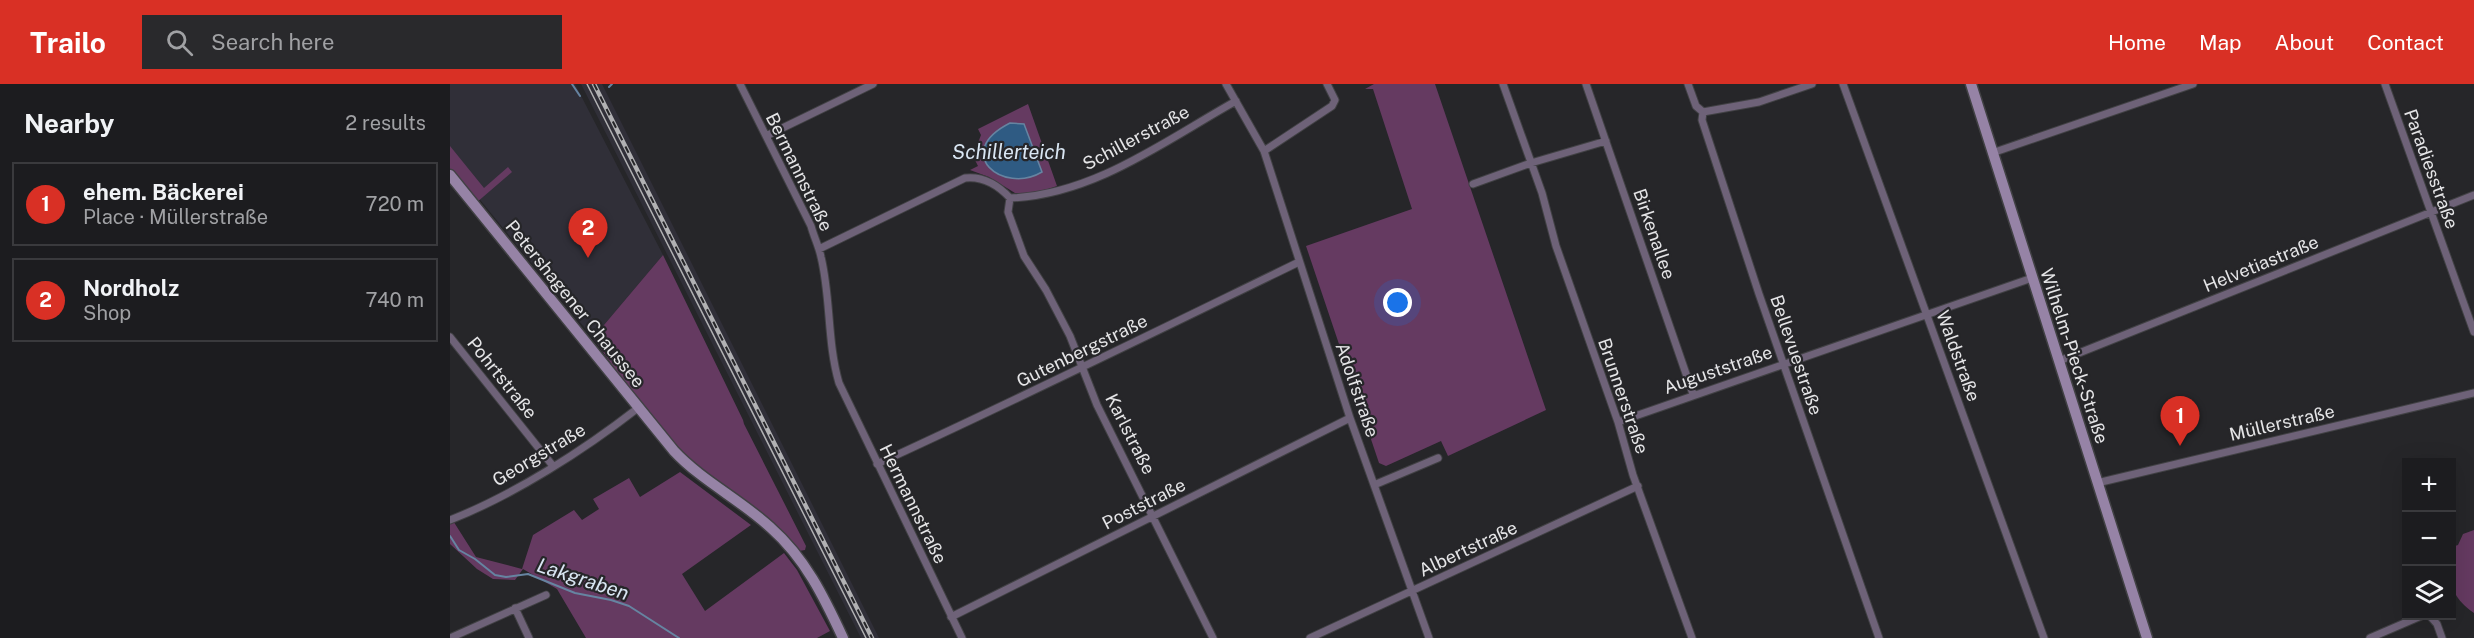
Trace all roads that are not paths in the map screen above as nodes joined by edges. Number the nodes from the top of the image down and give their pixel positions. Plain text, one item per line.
1 (740, 84) edge
2 (873, 84) edge
3 (1226, 84) edge
4 (1326, 84) edge
5 (1503, 84) edge
6 (1586, 84) edge
7 (1688, 84) edge
8 (1812, 84) edge
9 (1843, 84) edge
10 (1971, 84) edge
11 (2193, 84) edge
12 (2385, 84) edge
13 (1236, 101) junction
14 (1703, 112) junction
15 (766, 136) junction
16 (1605, 141) junction
17 (1264, 150) junction
18 (1992, 153) junction
19 (1531, 163) junction
20 (450, 175) edge
21 (1473, 184) dead end
22 (2474, 195) edge
23 (1010, 198) junction
24 (2431, 213) junction
25 (819, 249) junction
26 (1299, 262) junction
27 (2032, 278) junction
28 (1927, 314) junction
29 (2474, 332) edge
30 (450, 337) edge
31 (2058, 361) junction
32 (1784, 364) junction
33 (1082, 366) junction
34 (839, 383) joint
35 (2474, 393) edge
36 (1693, 394) junction
37 (638, 408) junction
38 (1350, 418) junction
39 (1618, 422) junction
40 (1438, 458) dead end
41 (877, 464) junction
42 (553, 466) junction
43 (2097, 483) junction
44 (1374, 485) junction
45 (1638, 486) junction
46 (1154, 515) junction
47 (450, 520) edge
48 (1412, 592) junction
49 (546, 595) dead end
50 (515, 608) junction
51 (951, 617) junction
52 (2410, 620) edge
53 (2433, 620) edge
54 (450, 638) edge
55 (528, 638) edge
56 (843, 638) edge
57 (962, 638) edge
58 (1213, 638) edge
59 (1310, 638) edge
60 (1429, 638) edge
61 (1692, 638) edge
62 (1879, 638) edge
63 (2044, 638) edge
64 (2147, 638) edge
65 (2370, 638) edge
66 (2442, 638) edge

1 - 15 street, Bermannstraße
2 - 15 street
3 - 13 street, Adolfstraße
4 - 17 street
5 - 19 street, Brunnerstraße
6 - 16 street, Birkenallee
7 - 14 street, Bellevuestraße
8 - 14 street
9 - 28 street, Waldstraße
10 - 18 street, Wilhelm-Pieck-Straße
11 - 18 street
12 - 24 street, Paradiesstraße
13 - 17 street, Adolfstraße
13 - 23 street, Schillerstraße
14 - 32 street, Bellevuestraße
15 - 25 street, Bermannstraße
16 - 19 street
16 - 36 street, Birkenallee
17 - 26 street, Adolfstraße
18 - 27 street, Wilhelm-Pieck-Straße
19 - 21 street
19 - 39 street, Brunnerstraße
20 - 37 street, Petershagener Chaussee
22 - 24 street, Helvetiastraße
23 - 25 street
23 - 33 street, Karlstraße
24 - 29 street, Paradiesstraße
24 - 31 street, Helvetiastraße
25 - 34 street, Bermannstraße
26 - 33 street, Gutenbergstraße
26 - 38 street, Adolfstraße
27 - 28 street, Auguststraße
27 - 31 street, Wilhelm-Pieck-Straße
28 - 32 street, Auguststraße
28 - 63 street, Waldstraße
30 - 42 street, Pohrtstraße
31 - 43 street, Wilhelm-Pieck-Straße
32 - 36 street, Auguststraße
32 - 62 street, Bellevuestraße
33 - 41 street, Gutenbergstraße
33 - 46 street, Karlstraße
34 - 41 street, Hermannstraße
35 - 43 street, Müllerstraße
36 - 39 street, Auguststraße
37 - 42 street, Georgstraße
37 - 56 street, Petershagener Chaussee
38 - 44 street, Adolfstraße
38 - 46 street, Poststraße
39 - 45 street, Brunnerstraße
40 - 44 street
41 - 51 street, Hermannstraße
42 - 47 street, Georgstraße
43 - 64 street, Wilhelm-Pieck-Straße
44 - 48 street, Adolfstraße
45 - 48 street, Albertstraße
45 - 61 street, Brunnerstraße
46 - 51 street, Poststraße
46 - 58 street, Karlstraße
48 - 59 street, Albertstraße
48 - 60 street, Adolfstraße
49 - 50 street
50 - 54 street
50 - 55 street
51 - 57 street, Hermannstraße
52 - 65 street
53 - 66 street

